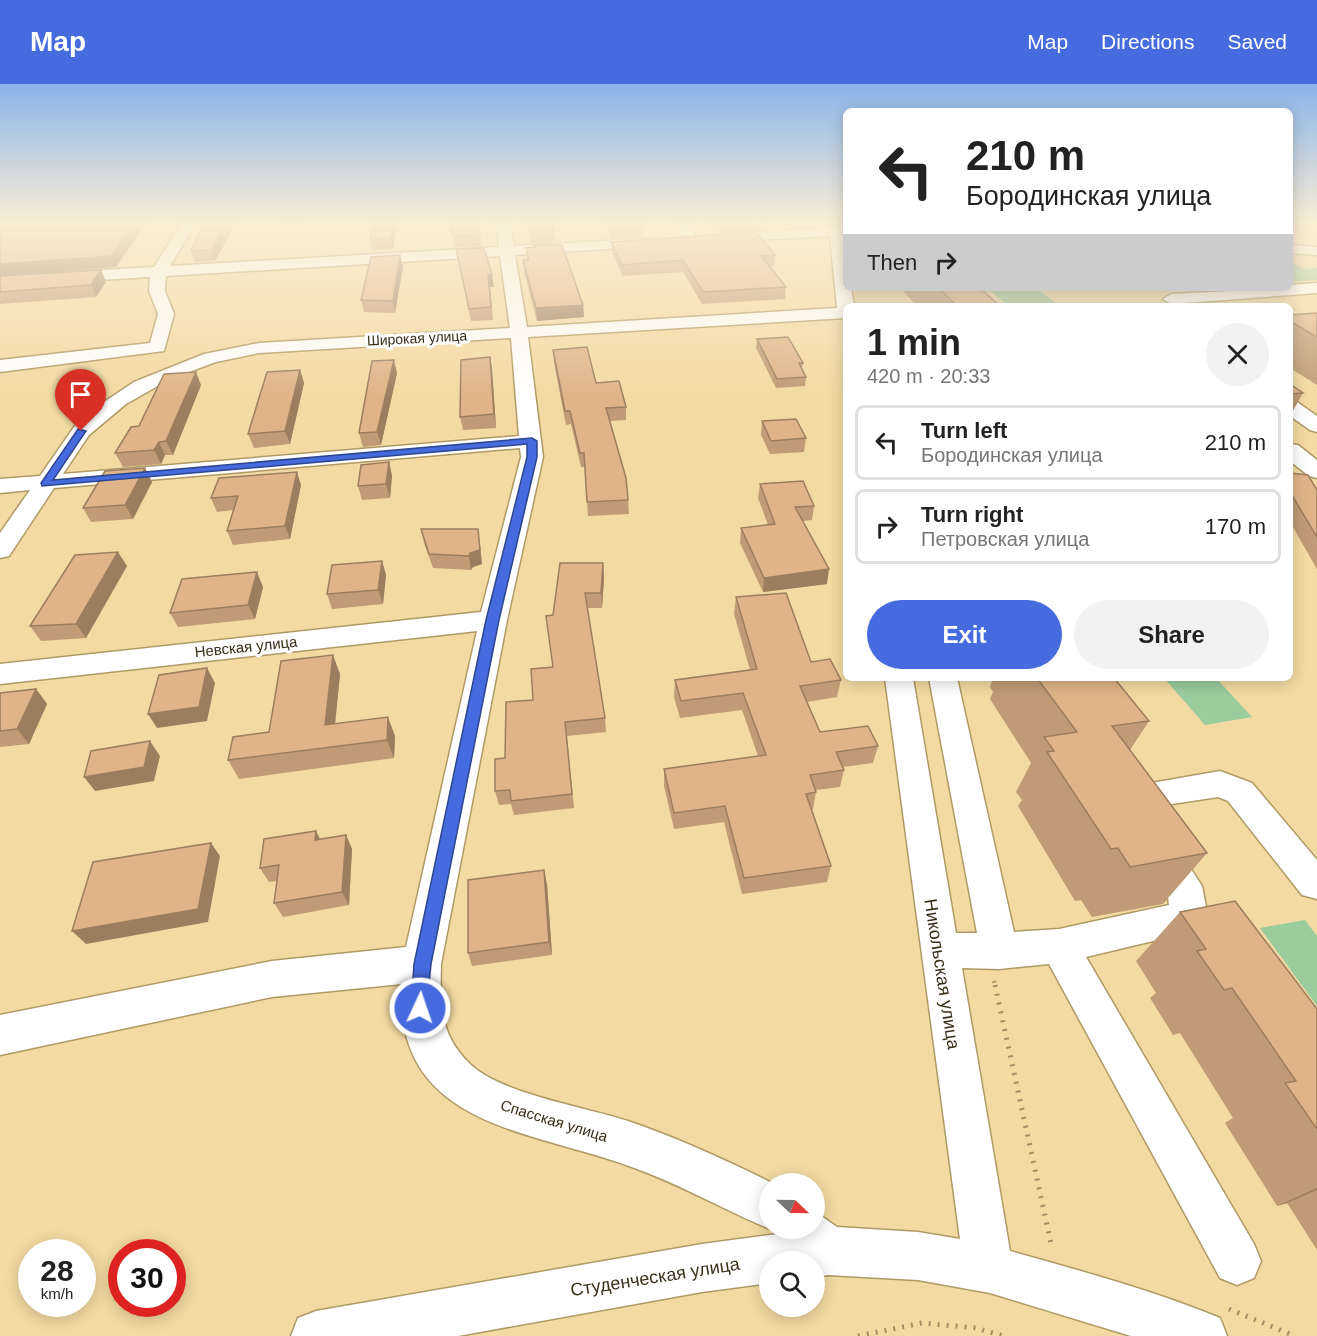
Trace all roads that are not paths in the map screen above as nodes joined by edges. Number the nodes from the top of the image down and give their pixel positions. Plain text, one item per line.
1 (158, 281) edge
2 (512, 281) edge
3 (1317, 288) edge
4 (1293, 289) edge
5 (1158, 291) edge
6 (1242, 291) edge
7 (1199, 297) junction
8 (1176, 303) edge
9 (1208, 303) edge
10 (843, 313) edge
11 (519, 332) junction
12 (158, 347) junction
13 (0, 366) edge
14 (184, 366) junction
15 (1293, 408) edge
16 (1317, 426) edge
17 (1317, 440) edge
18 (532, 441) junction
19 (1293, 443) edge
20 (1293, 453) edge
21 (1317, 472) edge
22 (46, 483) junction
23 (0, 486) edge
24 (0, 550) edge
25 (493, 620) junction
26 (0, 674) edge
27 (899, 681) edge
28 (944, 681) edge
29 (1131, 765) edge
30 (1152, 794) junction
31 (1315, 884) dead end
32 (1059, 946) junction
33 (939, 950) junction
34 (993, 951) junction
35 (422, 964) junction
36 (0, 1035) edge
37 (759, 1201) edge
38 (814, 1240) edge
39 (1237, 1261) dead end
40 (990, 1269) junction
41 (1213, 1322) edge
42 (316, 1336) edge

1 - 12 street
2 - 11 street, Спасская улица
3 - 4 street
5 - 8 street
6 - 7 street
7 - 8 street
7 - 9 street
10 - 11 street, Широкая улица
11 - 14 street, Широкая улица
11 - 18 street, Спасская улица
12 - 13 street
12 - 14 street
14 - 22 street, Широкая улица
15 - 16 street
17 - 19 street
18 - 22 street
18 - 25 street, Спасская улица
20 - 21 street
22 - 23 street
22 - 24 street, Широкая улица
25 - 26 street, Невская улица
25 - 35 street, Спасская улица
27 - 33 street, Никольская улица
28 - 34 street
29 - 30 street
30 - 31 street
30 - 32 street
32 - 34 street
32 - 39 street
33 - 34 street
33 - 40 street, Никольская улица
35 - 36 street
35 - 37 street, Спасская улица
38 - 40 street, Студенческая улица
38 - 42 street, Студенческая улица
40 - 41 street, Студенческая улица

